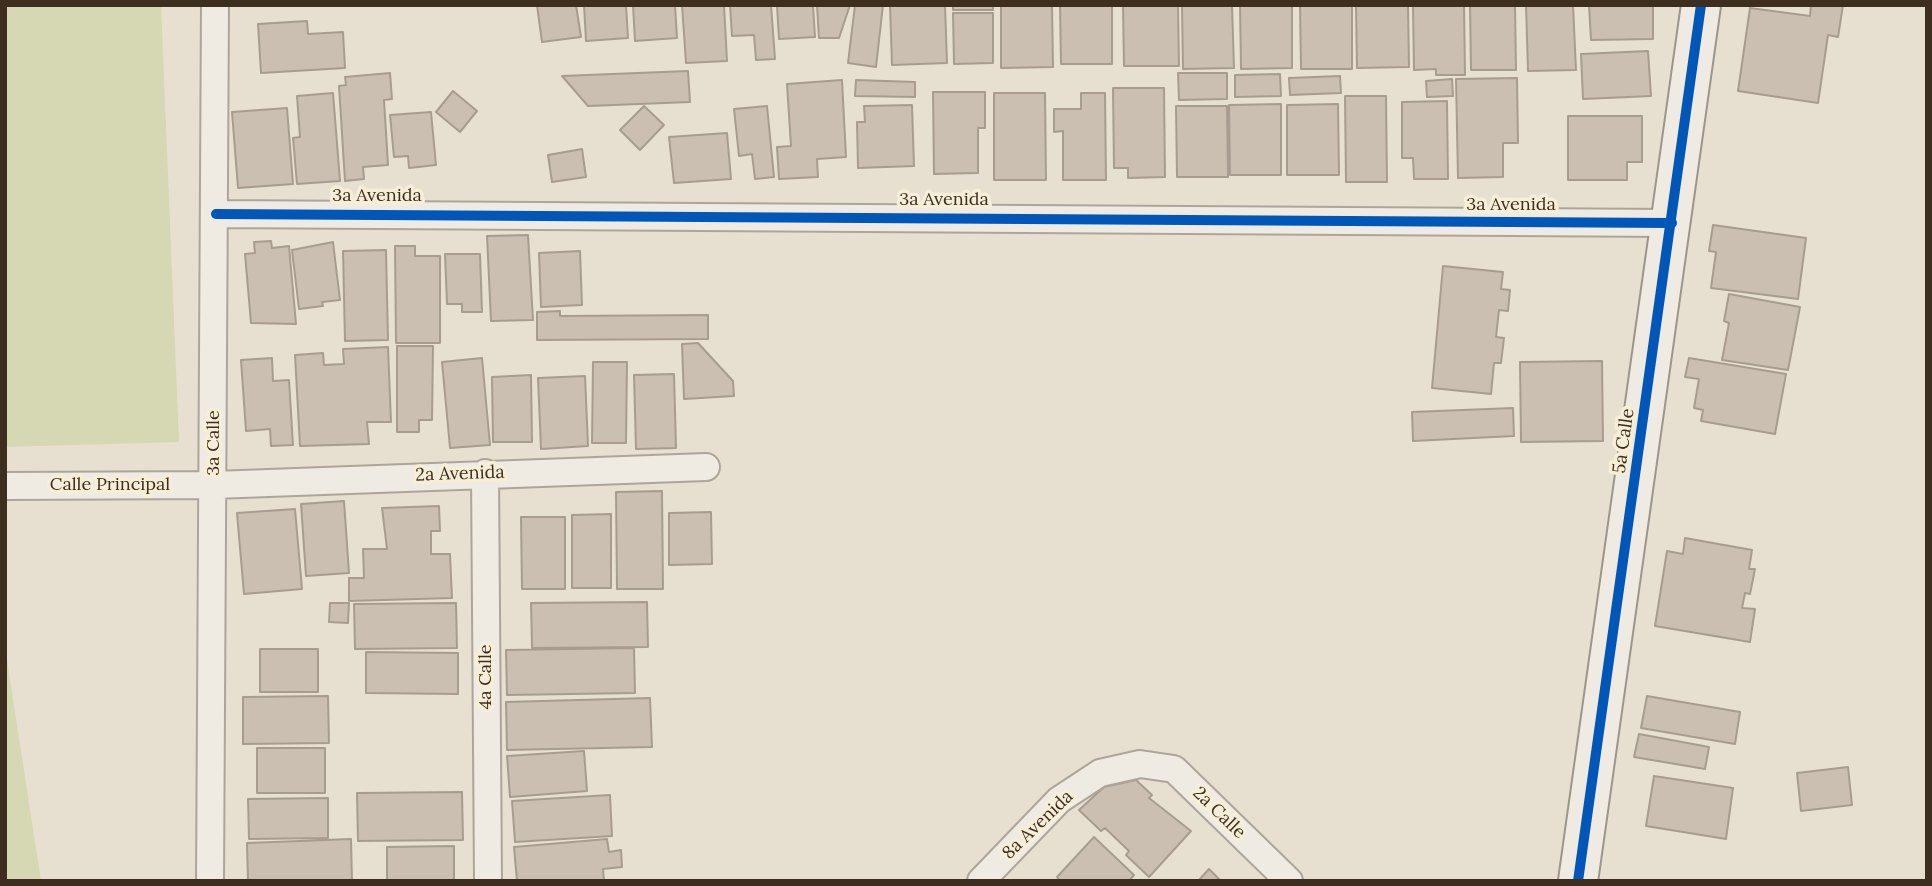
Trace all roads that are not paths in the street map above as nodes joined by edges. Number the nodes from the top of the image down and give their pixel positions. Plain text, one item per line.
1 (215, 5) edge
2 (1701, 5) edge
3 (216, 214) junction
4 (1672, 223) junction
5 (706, 467) dead end
6 (485, 473) junction
7 (214, 485) junction
8 (5, 486) edge
9 (1140, 764) joint
10 (211, 881) edge
11 (488, 881) edge
12 (981, 881) edge
13 (1289, 881) edge
14 (1578, 881) edge

1 - 3 street, 3a Calle
2 - 4 street, 5a Calle
3 - 4 street, 3a Avenida
3 - 7 street, 3a Calle
4 - 14 street, 5a Calle
5 - 6 street, 2a Avenida
6 - 7 street, 2a Avenida
6 - 11 street, 4a Calle
7 - 8 street, Calle Principal
7 - 10 street, 3a Calle
9 - 12 street, 8a Avenida
9 - 13 street, 2a Calle

